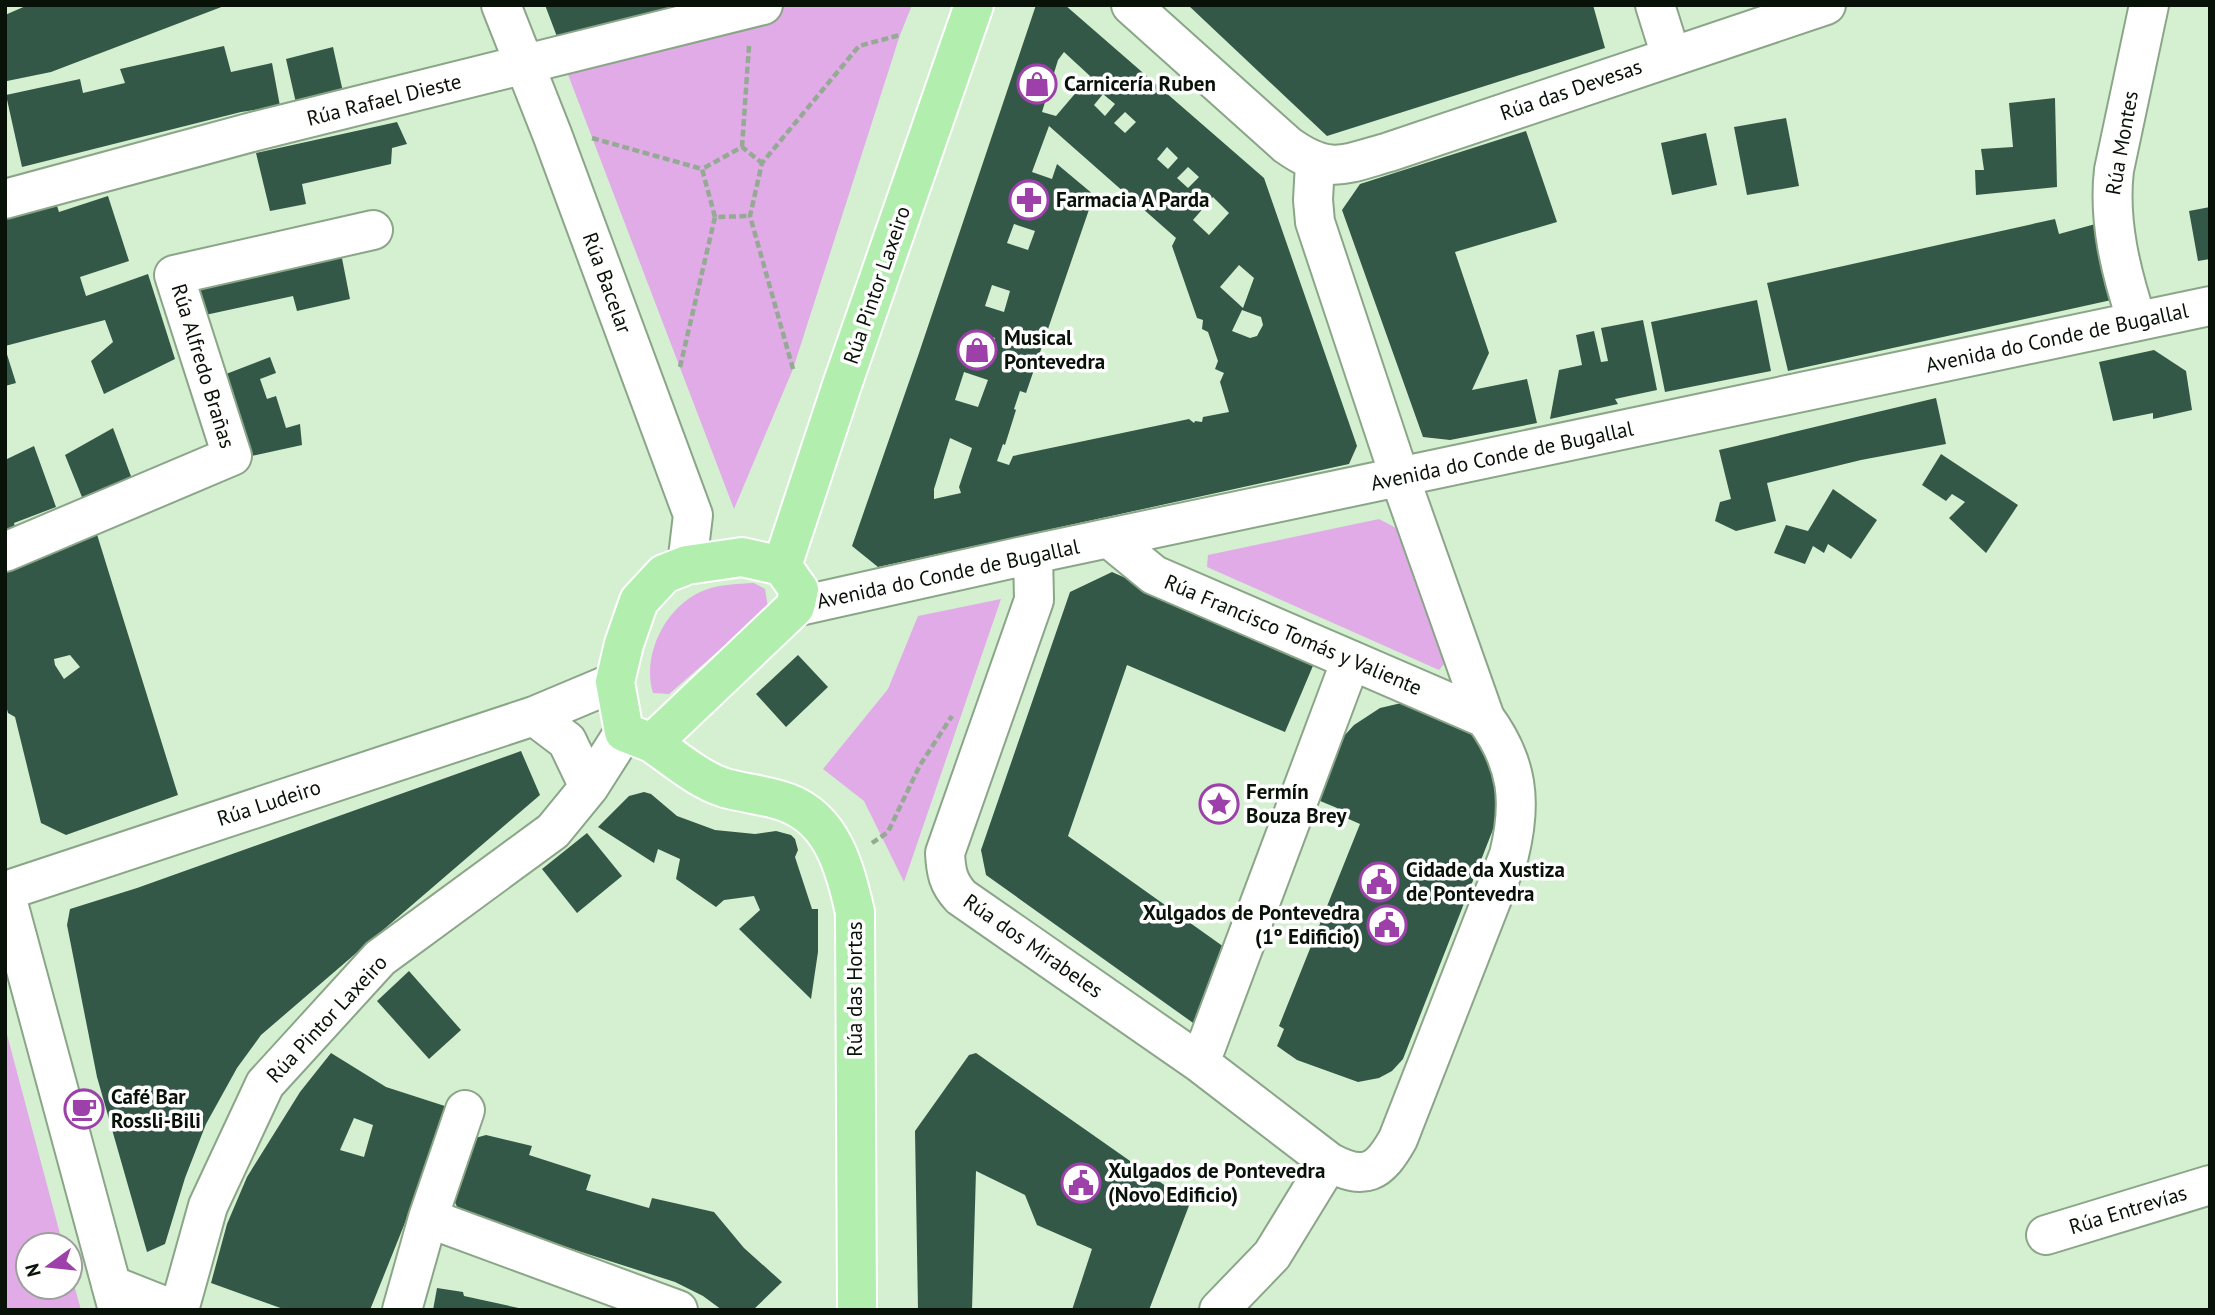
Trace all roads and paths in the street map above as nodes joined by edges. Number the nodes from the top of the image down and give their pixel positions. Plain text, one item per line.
1 (501, 5) edge
2 (974, 5) edge
3 (1131, 5) edge
4 (1655, 5) edge
5 (1826, 5) edge
6 (2149, 5) edge
7 (757, 7) edge
8 (900, 35) dead end
9 (1671, 56) junction
10 (523, 66) junction
11 (592, 138) dead end
12 (741, 147) junction
13 (762, 163) junction
14 (1315, 163) junction
15 (702, 169) junction
16 (5, 199) edge
17 (750, 216) junction
18 (715, 218) junction
19 (373, 230) dead end
20 (2210, 306) edge
21 (2137, 321) junction
22 (680, 367) dead end
23 (793, 369) dead end
24 (1400, 478) junction
25 (1110, 539) junction
26 (5, 552) edge
27 (1033, 554) junction
28 (687, 565) junction
29 (782, 566) junction
30 (795, 607) junction
31 (1350, 660) junction
32 (615, 682) junction
33 (952, 715) dead end
34 (534, 716) junction
35 (1485, 718) junction
36 (633, 733) junction
37 (589, 787) junction
38 (843, 863) junction
39 (5, 891) edge
40 (1200, 1063) junction
41 (465, 1110) dead end
42 (1329, 1162) junction
43 (2210, 1185) edge
44 (428, 1218) junction
45 (2046, 1235) dead end
46 (114, 1297) edge
47 (176, 1310) edge
48 (402, 1310) edge
49 (678, 1310) edge
50 (856, 1310) edge
51 (1219, 1310) edge

1 - 10 street, Rúa Bacelar
2 - 29 main road, Rúa Pintor Laxeiro
3 - 14 street
4 - 9 street
5 - 9 street, Rúa das Devesas
6 - 21 street, Rúa Montes
7 - 10 street, Rúa Rafael Dieste
7 - 12 path
8 - 13 path
9 - 14 street, Rúa das Devesas
10 - 16 street, Rúa Rafael Dieste
10 - 28 street, Rúa Bacelar
11 - 15 path
12 - 13 path
12 - 15 path
13 - 17 path
14 - 24 street
15 - 18 path
17 - 18 path
17 - 23 path
18 - 22 path
19 - 26 street, Rúa Alfredo Brañas
20 - 21 street, Avenida do Conde de Bugallal
21 - 24 street, Avenida do Conde de Bugallal
24 - 25 street, Avenida do Conde de Bugallal
24 - 35 street
25 - 27 street, Avenida do Conde de Bugallal
25 - 31 street, Rúa Francisco Tomás y Valiente
27 - 30 street, Avenida do Conde de Bugallal
27 - 40 street, Rúa dos Mirabeles
28 - 29 main road
28 - 32 main road
29 - 30 main road
30 - 36 main road, Rúa Pintor Laxeiro
31 - 35 street, Rúa Francisco Tomás y Valiente
31 - 40 street
32 - 34 street
32 - 36 main road
33 - 38 path
34 - 36 street
34 - 37 street
34 - 39 street, Rúa Ludeiro
35 - 42 street
36 - 37 street, Rúa Pintor Laxeiro
36 - 38 main road, Rúa das Hortas
37 - 47 street, Rúa Pintor Laxeiro
38 - 50 main road, Rúa das Hortas
39 - 46 street
40 - 42 street, Rúa dos Mirabeles
41 - 44 street
42 - 51 street
43 - 45 street, Rúa Entrevías
44 - 48 street
44 - 49 street
46 - 47 street

